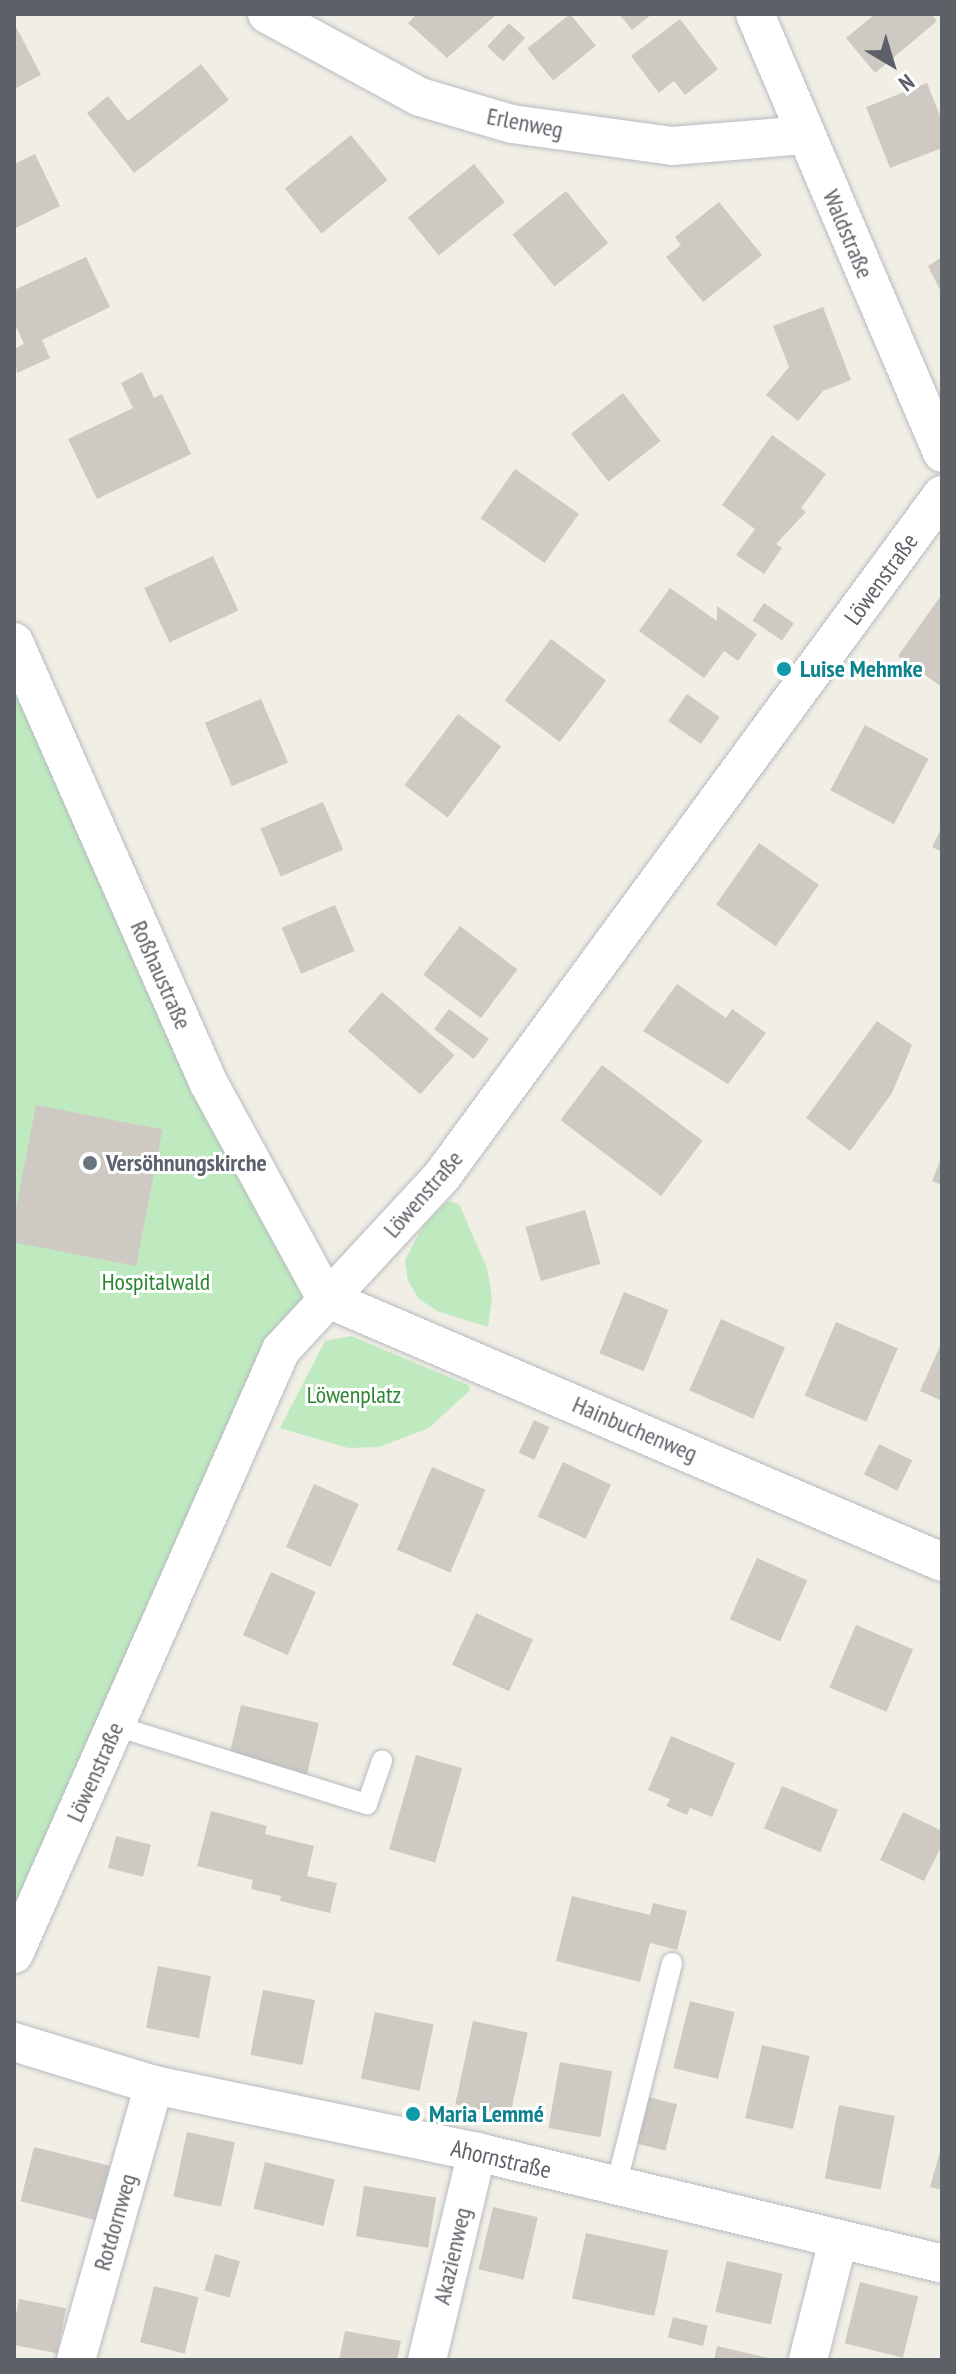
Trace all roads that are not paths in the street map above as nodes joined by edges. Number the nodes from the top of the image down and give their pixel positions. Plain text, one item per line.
1 (267, 14) edge
2 (755, 14) edge
3 (805, 135) junction
4 (942, 453) edge
5 (942, 495) edge
6 (14, 642) edge
7 (326, 1298) junction
8 (942, 1562) edge
9 (116, 1726) junction
10 (382, 1761) dead end
11 (14, 1954) edge
12 (672, 1963) dead end
13 (14, 2042) edge
14 (154, 2085) junction
15 (477, 2152) junction
16 (616, 2186) junction
17 (838, 2241) junction
18 (942, 2264) edge
19 (76, 2360) edge
20 (427, 2360) edge
21 (808, 2360) edge

1 - 3 street, Erlenweg
2 - 3 street, Waldstraße
3 - 4 street, Waldstraße
5 - 7 street, Löwenstraße
6 - 7 street, Roßhaustraße
7 - 8 street, Hainbuchenweg
7 - 9 street, Löwenstraße
9 - 10 lane
9 - 11 street, Löwenstraße
12 - 16 lane
13 - 14 street, Ahornstraße
14 - 15 street, Ahornstraße
14 - 19 street, Rotdornweg
15 - 16 street, Ahornstraße
15 - 20 street, Akazienweg
16 - 17 street, Ahornstraße
17 - 18 street, Ahornstraße
17 - 21 street

